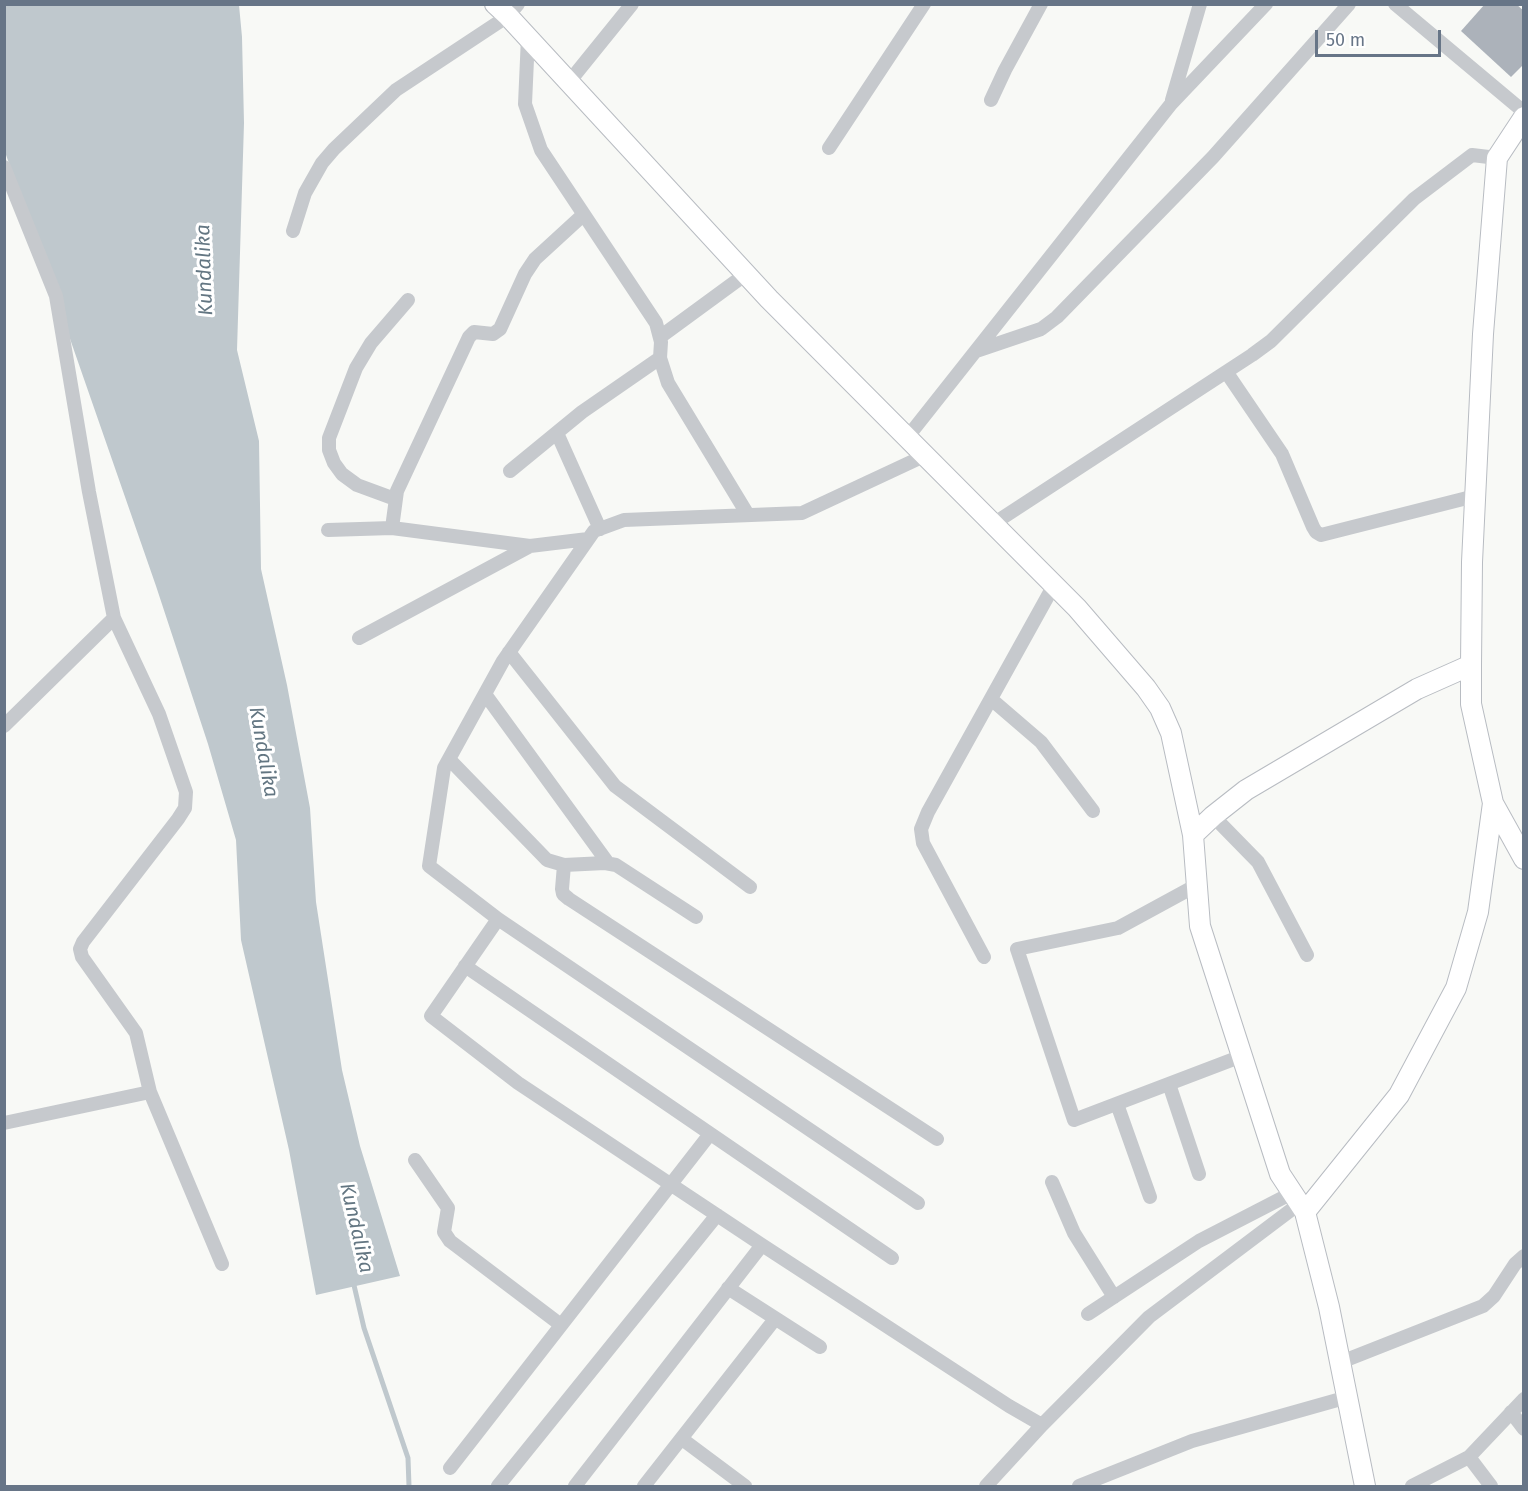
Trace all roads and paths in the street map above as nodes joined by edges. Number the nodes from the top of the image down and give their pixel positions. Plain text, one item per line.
1 (632, 4) edge
2 (924, 4) edge
3 (1041, 4) edge
4 (1200, 4) edge
5 (1266, 4) edge
6 (1349, 4) edge
7 (1395, 4) edge
8 (507, 8) edge
9 (528, 37) junction
10 (569, 82) junction
11 (991, 100) dead end
12 (1171, 104) junction
13 (1524, 112) edge
14 (1524, 117) edge
15 (830, 148) dead end
16 (1497, 158) junction
17 (4, 166) edge
18 (583, 215) junction
19 (293, 231) dead end
20 (746, 274) junction
21 (408, 300) dead end
22 (660, 337) junction
23 (975, 351) junction
24 (660, 358) junction
25 (1227, 373) junction
26 (557, 433) junction
27 (906, 439) junction
28 (924, 456) junction
29 (510, 471) dead end
30 (1475, 496) junction
31 (395, 500) junction
32 (748, 515) junction
33 (987, 519) junction
34 (392, 528) junction
35 (600, 529) junction
36 (328, 530) dead end
37 (588, 539) junction
38 (530, 546) junction
39 (1054, 585) junction
40 (114, 618) junction
41 (360, 638) dead end
42 (509, 652) junction
43 (1471, 665) junction
44 (485, 694) junction
45 (991, 699) junction
46 (4, 726) edge
47 (449, 759) junction
48 (1493, 803) junction
49 (1093, 811) dead end
50 (1213, 816) junction
51 (1193, 836) junction
52 (1524, 859) edge
53 (608, 863) junction
54 (564, 865) junction
55 (1197, 885) junction
56 (750, 886) dead end
57 (696, 917) dead end
58 (498, 919) junction
59 (1307, 955) dead end
60 (984, 957) dead end
61 (465, 966) junction
62 (1242, 1056) junction
63 (1169, 1084) junction
64 (150, 1092) junction
65 (1117, 1104) junction
66 (4, 1123) edge
67 (710, 1134) junction
68 (936, 1139) dead end
69 (415, 1160) dead end
70 (1199, 1174) dead end
71 (1052, 1182) dead end
72 (670, 1185) junction
73 (1150, 1197) dead end
74 (918, 1203) dead end
75 (1299, 1203) junction
76 (717, 1215) junction
77 (762, 1245) junction
78 (1524, 1256) edge
79 (892, 1258) dead end
80 (222, 1264) dead end
81 (728, 1288) junction
82 (1114, 1297) junction
83 (1088, 1314) dead end
84 (775, 1319) junction
85 (561, 1325) junction
86 (820, 1347) dead end
87 (1341, 1362) junction
88 (1348, 1397) junction
89 (1524, 1399) edge
90 (1511, 1412) junction
91 (1042, 1425) junction
92 (1524, 1429) edge
93 (682, 1439) junction
94 (1469, 1456) junction
95 (450, 1468) dead end
96 (649, 1485) edge
97 (498, 1486) edge
98 (574, 1486) edge
99 (745, 1486) edge
100 (986, 1486) edge
101 (1079, 1486) edge
102 (1365, 1486) edge
103 (1412, 1486) edge
104 (1491, 1486) edge

1 - 10 street
2 - 15 street
3 - 11 street
4 - 12 street
5 - 12 street
6 - 23 street
7 - 13 street
8 - 9 street
8 - 19 street
9 - 10 street
9 - 18 street
10 - 20 street
12 - 23 street
14 - 16 street
16 - 25 street
16 - 30 street
17 - 40 street
18 - 22 street
18 - 31 street
20 - 22 street
20 - 27 street
21 - 31 street
22 - 24 street
23 - 27 street
24 - 26 street
24 - 32 street
25 - 30 street
25 - 33 street
26 - 29 street
26 - 35 street
27 - 28 street
28 - 32 street
28 - 33 street
30 - 43 street
31 - 34 street
32 - 35 street
33 - 39 street
34 - 36 street
34 - 38 street
35 - 37 street
37 - 38 street
37 - 42 street
38 - 41 street
39 - 45 street
39 - 51 street
40 - 46 street
40 - 64 street
42 - 44 street
42 - 56 street
43 - 48 street
43 - 50 street
44 - 47 street
44 - 53 street
45 - 49 street
45 - 60 street
47 - 54 street
47 - 58 street
48 - 52 street
48 - 75 street
50 - 51 street
50 - 59 street
51 - 55 street
53 - 54 street
53 - 57 street
54 - 68 street
55 - 62 street
55 - 65 street
58 - 61 street
58 - 74 street
61 - 67 street
61 - 72 street
62 - 63 street
62 - 75 street
63 - 65 street
63 - 70 street
64 - 66 street
64 - 80 street
65 - 73 street
67 - 72 street
67 - 79 street
69 - 85 street
71 - 82 street
72 - 76 street
72 - 85 street
75 - 82 street
75 - 87 street
75 - 91 street
76 - 77 street
76 - 97 street
77 - 81 street
77 - 91 street
78 - 87 street
81 - 84 street
81 - 98 street
82 - 83 street
84 - 86 street
84 - 93 street
85 - 95 street
87 - 88 street
88 - 101 street
88 - 102 street
89 - 90 street
90 - 92 street
90 - 94 street
91 - 100 street
93 - 96 street
93 - 99 street
94 - 103 street
94 - 104 street

